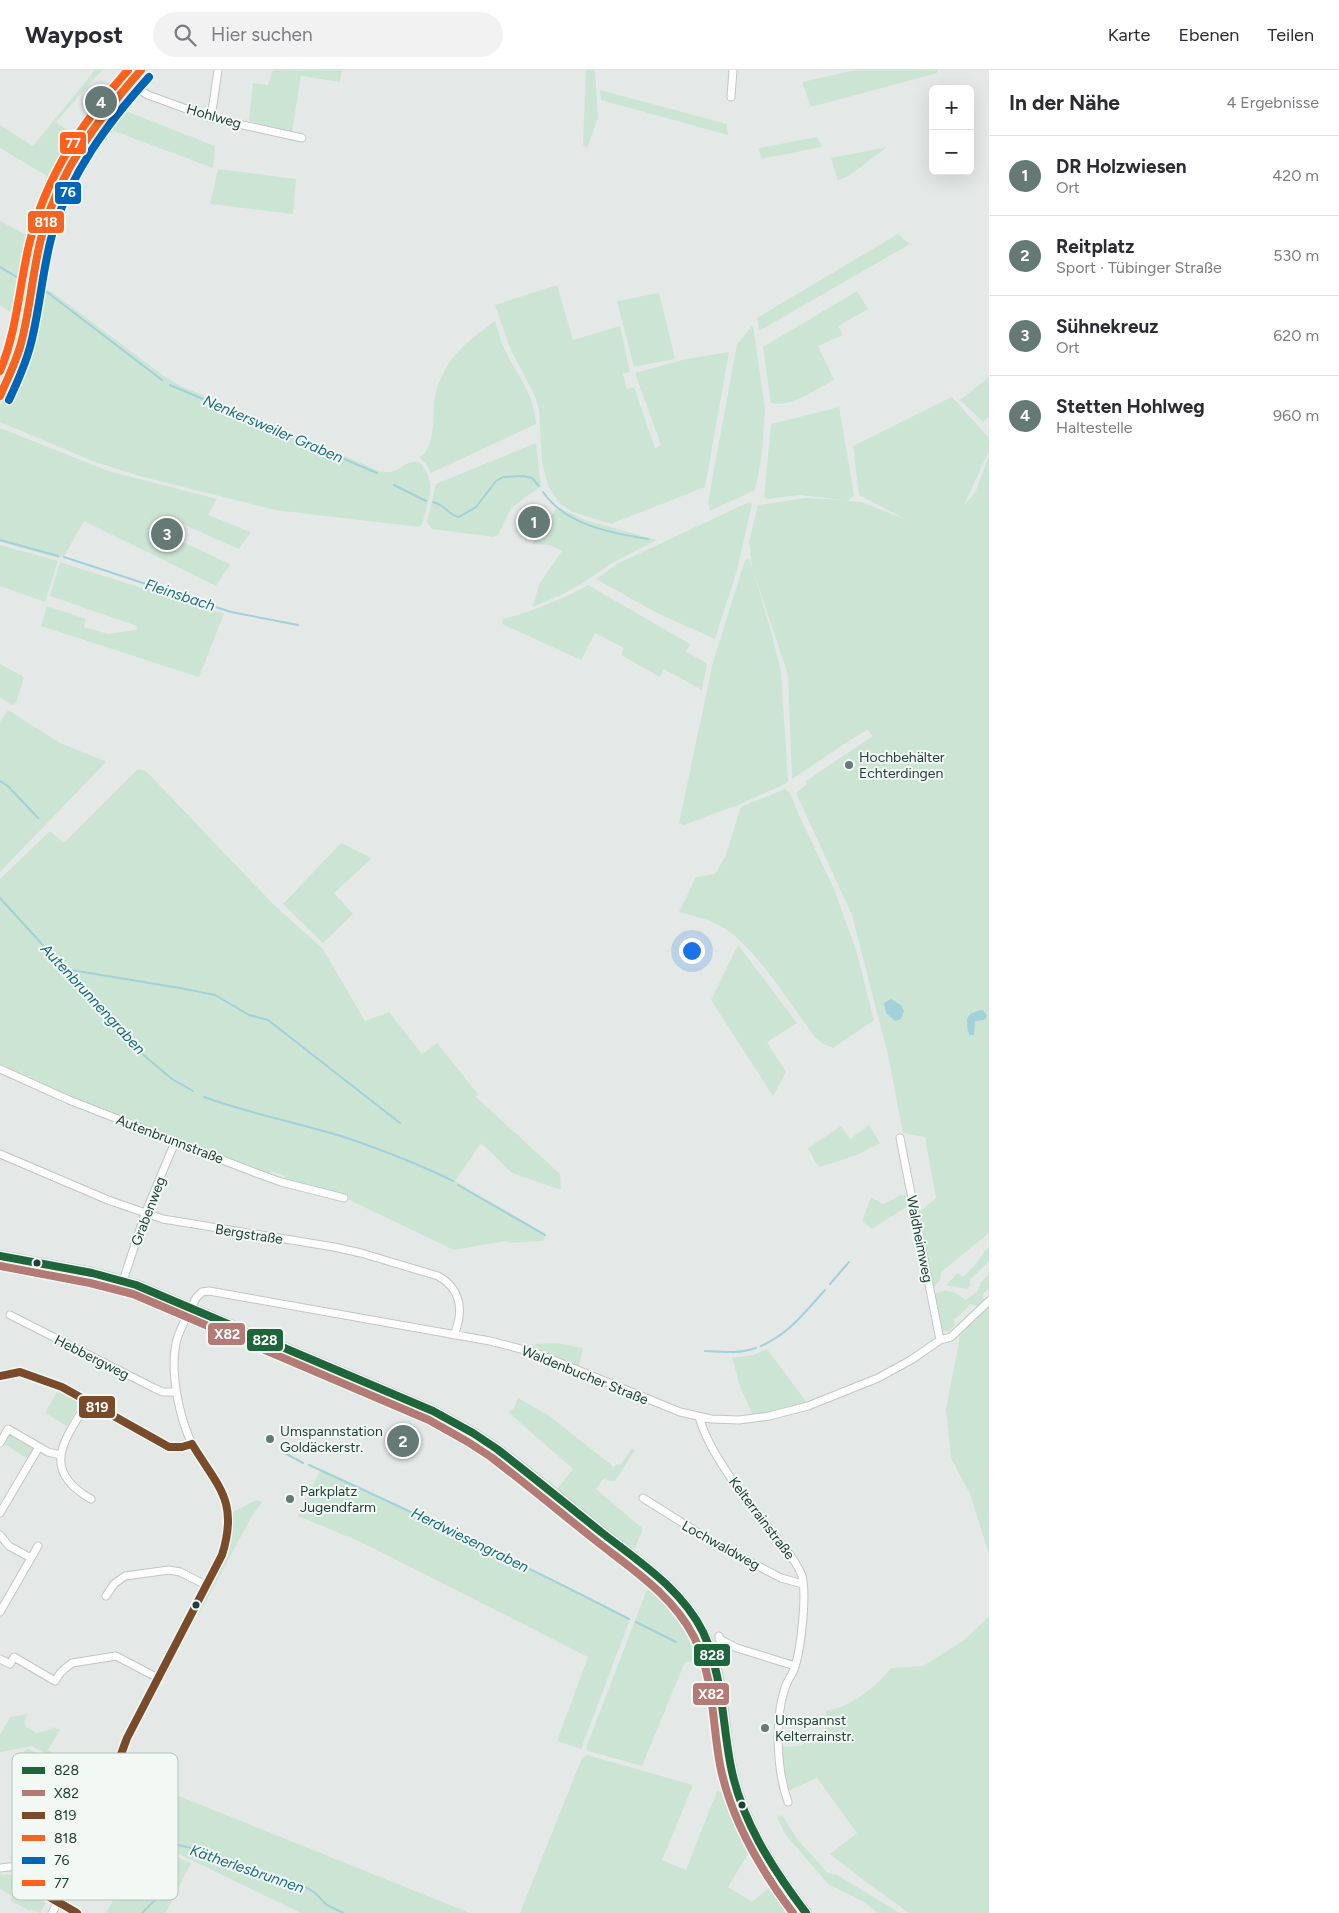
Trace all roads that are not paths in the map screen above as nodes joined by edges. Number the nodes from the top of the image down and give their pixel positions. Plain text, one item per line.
1 (141, 70) edge
2 (218, 70) edge
3 (732, 70) edge
4 (129, 84) junction
5 (731, 97) dead end
6 (211, 118) junction
7 (302, 138) dead end
8 (0, 396) edge
9 (0, 1070) edge
10 (900, 1138) dead end
11 (175, 1142) junction
12 (0, 1154) edge
13 (344, 1198) dead end
14 (145, 1214) junction
15 (0, 1256) edge
16 (123, 1281) junction
17 (989, 1301) edge
18 (192, 1309) junction
19 (10, 1315) dead end
20 (454, 1335) junction
21 (940, 1340) junction
22 (0, 1366) edge
23 (2, 1375) edge
24 (176, 1392) junction
25 (88, 1401) junction
26 (698, 1417) junction
27 (0, 1443) edge
28 (192, 1444) junction
29 (39, 1447) junction
30 (60, 1455) junction
31 (643, 1498) dead end
32 (91, 1500) dead end
33 (0, 1513) edge
34 (0, 1535) edge
35 (38, 1546) dead end
36 (31, 1558) junction
37 (803, 1584) junction
38 (206, 1586) junction
39 (106, 1596) dead end
40 (0, 1612) edge
41 (719, 1636) dead end
42 (0, 1659) edge
43 (796, 1666) junction
44 (158, 1678) junction
45 (121, 1753) edge
46 (788, 1802) dead end
47 (55, 1900) edge
48 (58, 1902) junction
49 (52, 1913) edge
50 (77, 1913) edge
51 (806, 1913) edge

1 - 4 street
2 - 6 street
3 - 5 street
4 - 6 street, Hohlweg
4 - 8 street
6 - 7 street, Hohlweg
9 - 11 street, Autenbrunnstraße
10 - 21 street, Waldheimweg
11 - 13 street, Autenbrunnstraße
11 - 14 street, Grabenweg
12 - 14 street, Bergstraße
14 - 16 street, Grabenweg
14 - 20 street, Bergstraße
15 - 16 main road
16 - 18 main road
17 - 21 street, Waldenbucher Straße
18 - 20 street, Waldenbucher Straße
18 - 24 street, Waldenbucher Straße
18 - 51 main road
19 - 24 street, Hebbergweg
20 - 26 street, Waldenbucher Straße
21 - 26 street, Waldenbucher Straße
22 - 23 street
23 - 25 street
24 - 28 street, Waldenbucher Straße
25 - 28 street
25 - 30 street
26 - 37 street, Kelterrainstraße
27 - 29 street
28 - 38 street, Waldenbucher Straße
29 - 30 street
29 - 33 street
30 - 32 street
31 - 37 street, Lochwaldweg
34 - 36 street
35 - 36 street
36 - 40 street
37 - 43 street, Kelterrainstraße
38 - 39 street
38 - 44 street, Waldenbucher Straße
41 - 43 street
42 - 44 street
43 - 46 street, Kelterrainstraße
44 - 45 street, Waldenbucher Straße
47 - 48 street
48 - 49 street
48 - 50 street

